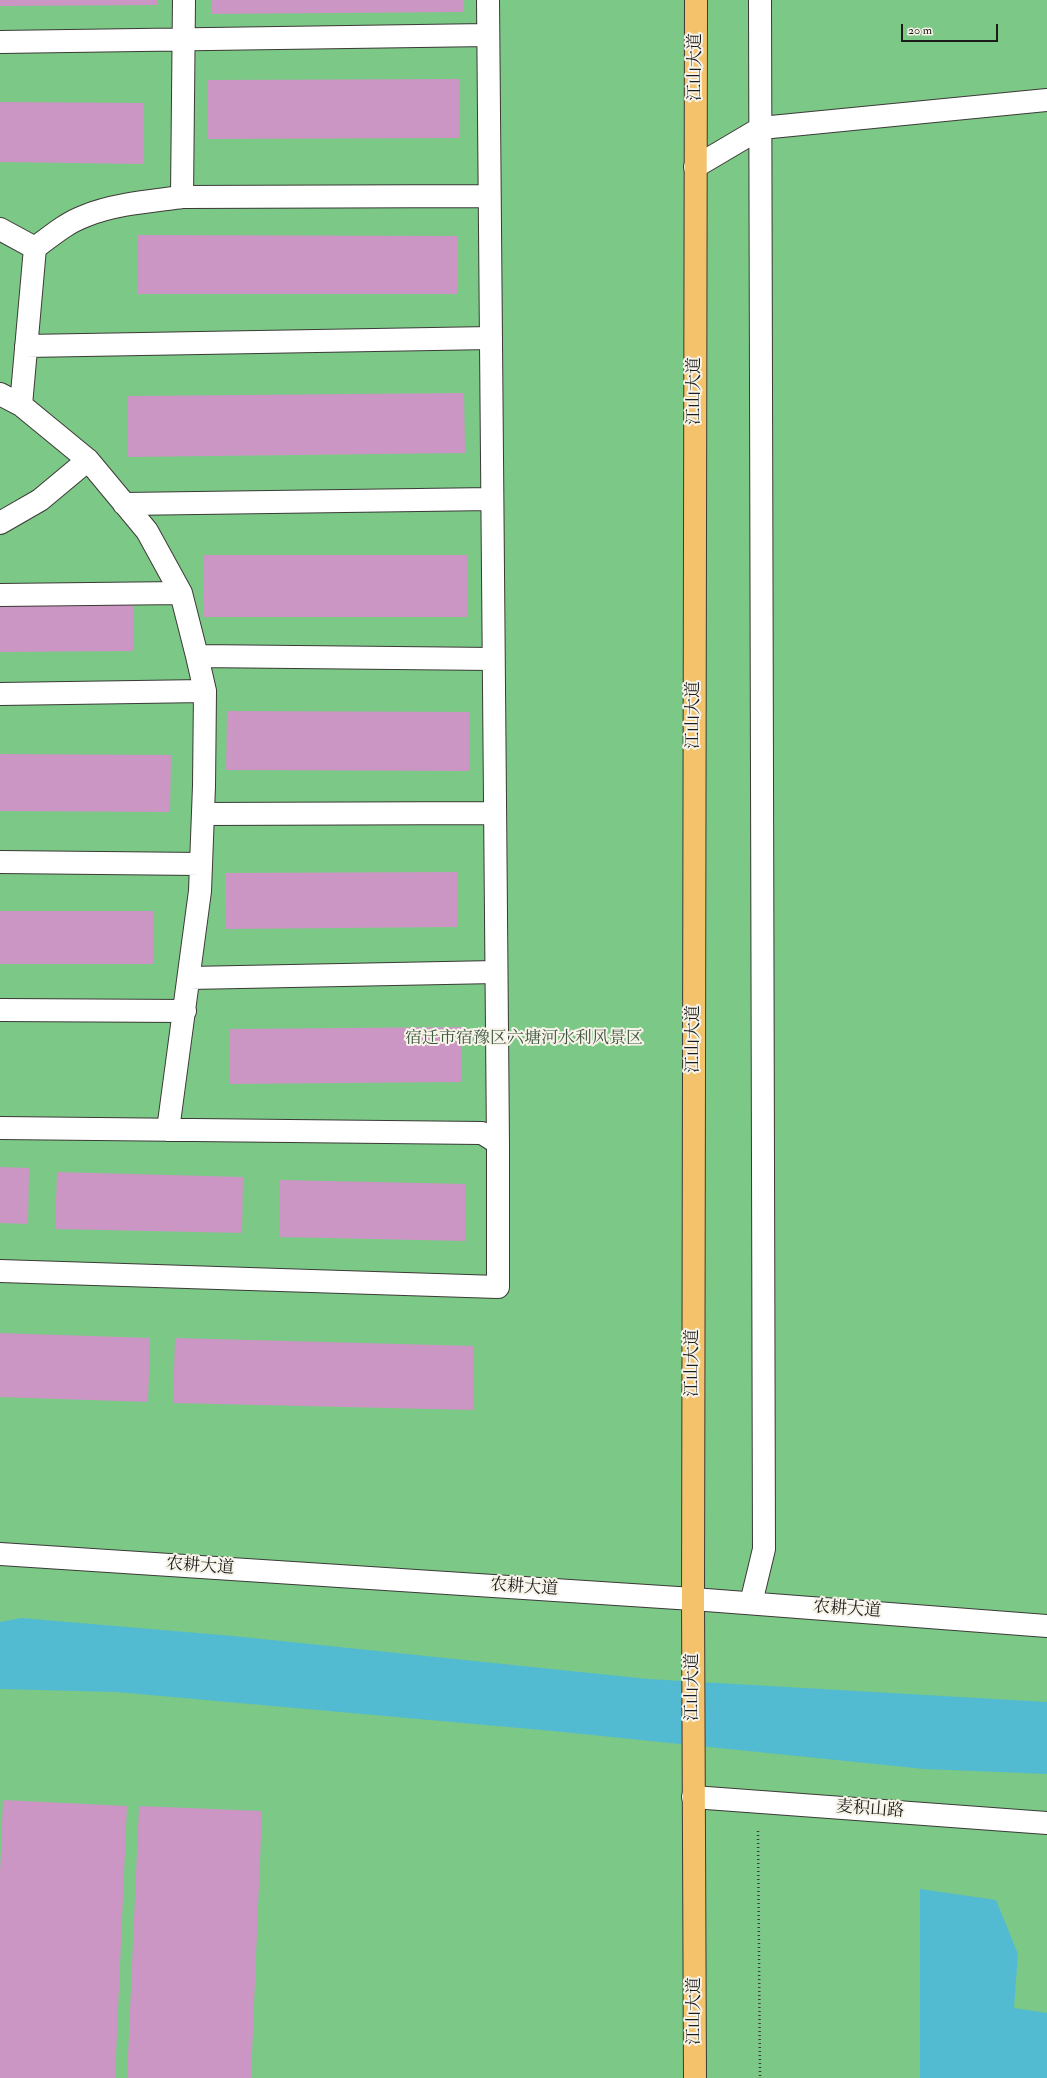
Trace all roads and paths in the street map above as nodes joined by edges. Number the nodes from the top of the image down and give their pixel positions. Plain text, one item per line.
1 (184, 0) edge
2 (488, 0) edge
3 (696, 0) edge
4 (760, 0) edge
5 (488, 35) junction
6 (183, 40) junction
7 (0, 42) edge
8 (1047, 100) edge
9 (761, 128) junction
10 (695, 167) junction
11 (489, 196) junction
12 (182, 197) junction
13 (0, 229) edge
14 (35, 248) junction
15 (490, 338) junction
16 (26, 346) junction
17 (0, 394) edge
18 (20, 405) junction
19 (88, 460) junction
20 (492, 499) junction
21 (124, 504) junction
22 (0, 523) edge
23 (181, 593) junction
24 (0, 595) edge
25 (197, 656) junction
26 (493, 659) junction
27 (205, 691) junction
28 (0, 694) edge
29 (495, 813) junction
30 (203, 814) junction
31 (0, 862) edge
32 (201, 864) junction
33 (496, 972) junction
34 (189, 978) junction
35 (0, 1010) edge
36 (185, 1011) junction
37 (0, 1128) edge
38 (168, 1130) junction
39 (498, 1143) junction
40 (0, 1271) edge
41 (0, 1554) edge
42 (751, 1603) junction
43 (693, 1609) junction
44 (1047, 1626) edge
45 (693, 1791) junction
46 (758, 1802) junction
47 (1047, 1823) edge
48 (695, 2078) edge
49 (760, 2078) edge

1 - 6 street
2 - 5 street
3 - 10 main road, 江山大道
4 - 9 street
5 - 6 street
5 - 11 street
6 - 7 street
6 - 12 street
8 - 9 street
9 - 10 street
9 - 42 street
10 - 43 main road, 江山大道
11 - 12 street
11 - 15 street
12 - 14 street
13 - 14 street
14 - 16 street
15 - 16 street
15 - 20 street
16 - 18 street
17 - 18 street
18 - 19 street
19 - 21 street
19 - 22 street
20 - 21 street
20 - 26 street
21 - 23 street
23 - 24 street
23 - 25 street
25 - 26 street
25 - 27 street
26 - 29 street
27 - 28 street
27 - 30 street
29 - 30 street
29 - 33 street
30 - 32 street
31 - 32 street
32 - 34 street
33 - 34 street
33 - 39 street
34 - 36 street
35 - 36 street
36 - 38 street
37 - 38 street
38 - 39 street
39 - 40 street
41 - 43 street, 农耕大道
42 - 43 street, 农耕大道
42 - 44 street, 农耕大道
43 - 45 main road, 江山大道
45 - 46 street, 麦积山路
45 - 48 main road, 江山大道
46 - 47 street, 麦积山路
46 - 49 path

